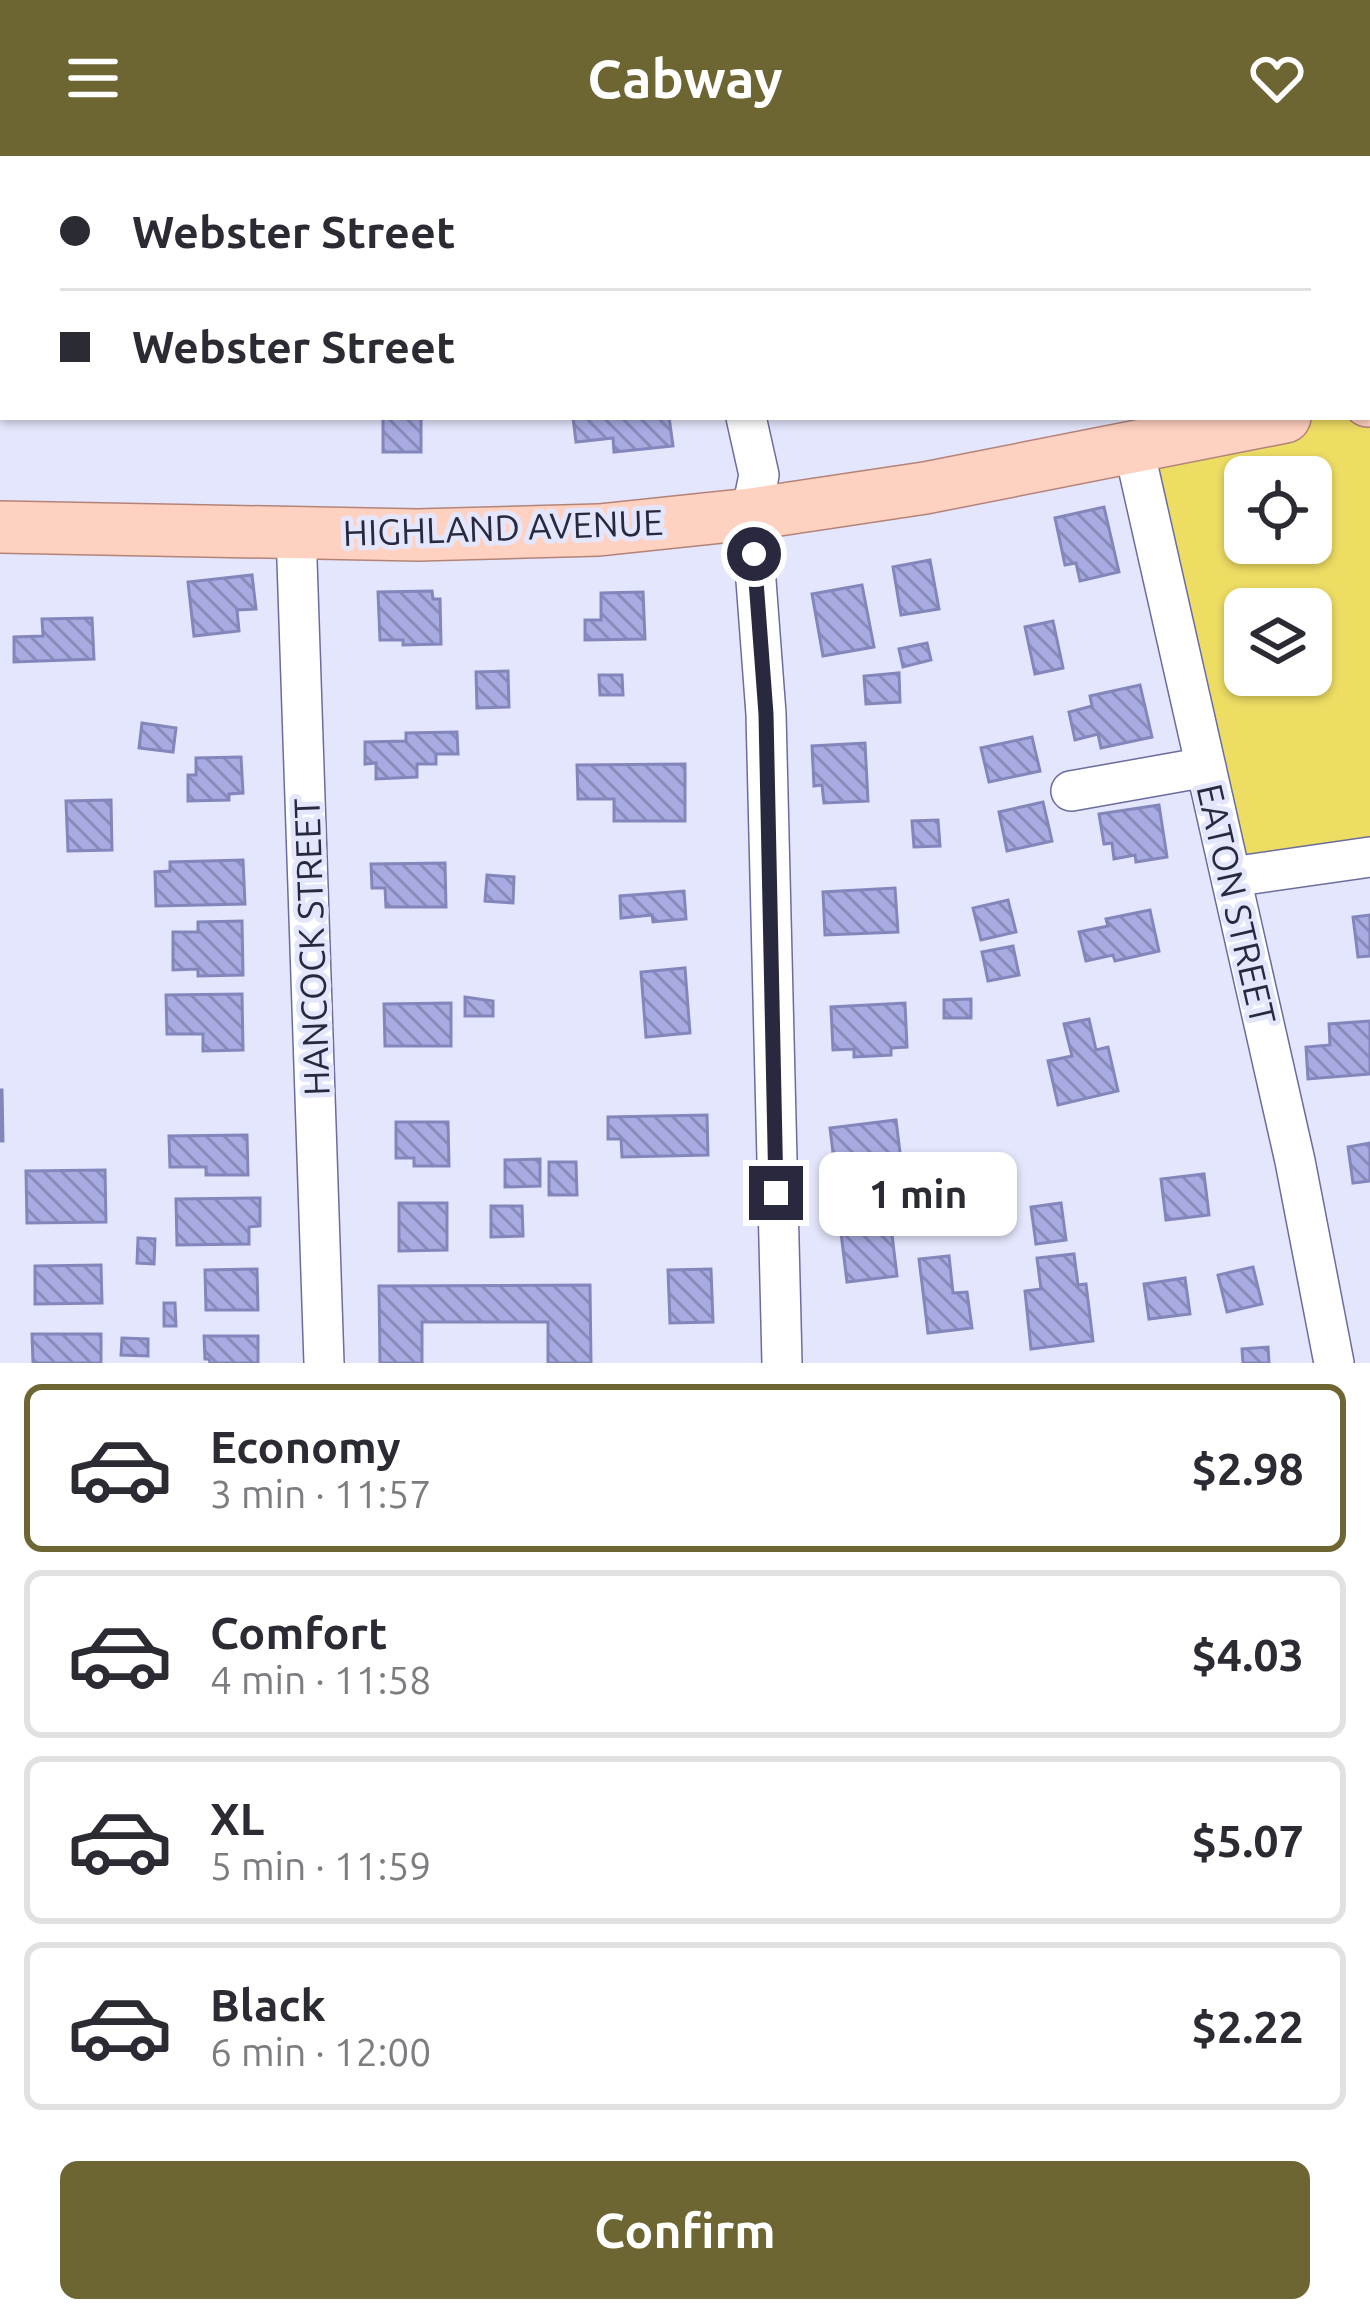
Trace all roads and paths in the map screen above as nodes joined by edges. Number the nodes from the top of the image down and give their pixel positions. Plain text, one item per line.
1 (747, 420) edge
2 (1264, 420) edge
3 (1133, 446) junction
4 (751, 514) junction
5 (0, 527) edge
6 (296, 531) junction
7 (1206, 767) junction
8 (1070, 790) dead end
9 (1370, 857) edge
10 (1231, 877) junction
11 (324, 1363) edge
12 (782, 1363) edge
13 (1334, 1363) edge

1 - 4 street
2 - 3 main road, HIGHLAND AVENUE
3 - 4 main road, HIGHLAND AVENUE
3 - 7 street, EATON STREET
4 - 6 main road, HIGHLAND AVENUE
4 - 12 street
5 - 6 main road, HIGHLAND AVENUE
6 - 11 street, HANCOCK STREET
7 - 8 street
7 - 10 street, EATON STREET
9 - 10 street
10 - 13 street, EATON STREET

